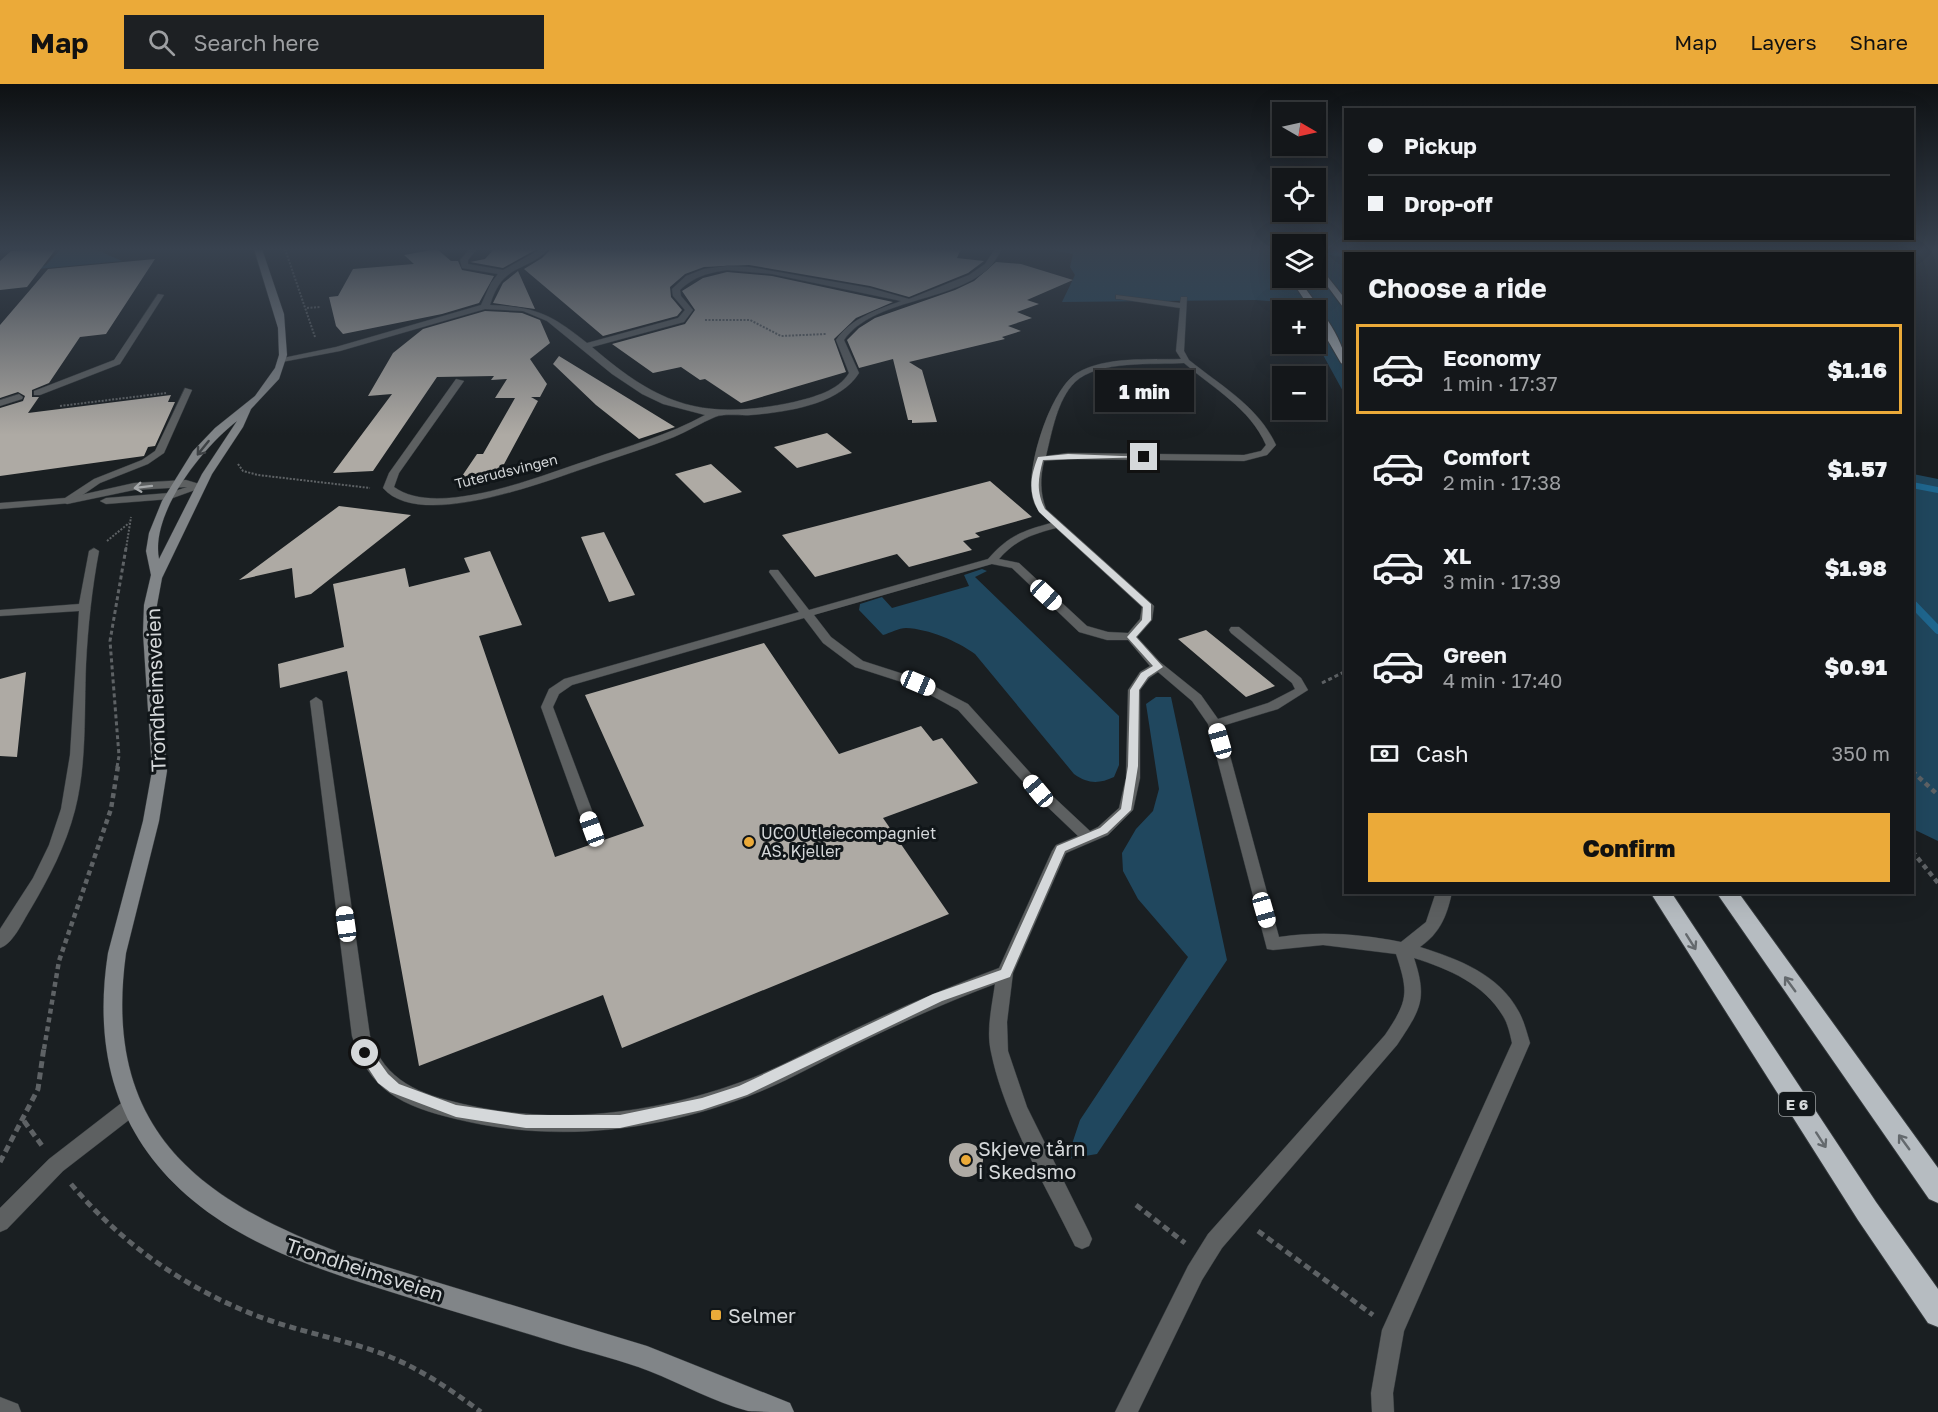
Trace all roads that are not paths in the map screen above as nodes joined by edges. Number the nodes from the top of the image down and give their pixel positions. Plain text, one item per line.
1 (150, 311) edge
2 (276, 311) edge
3 (470, 311) edge
4 (527, 311) edge
5 (688, 311) edge
6 (885, 311) edge
7 (1183, 311) edge
8 (1326, 329) edge
9 (587, 346) junction
10 (282, 354) junction
11 (1344, 360) edge
12 (1186, 361) junction
13 (459, 381) dead end
14 (188, 390) road end
15 (37, 393) dead end
16 (19, 397) dead end
17 (0, 404) edge
18 (247, 410) junction
19 (715, 413) junction
20 (1040, 459) junction
21 (178, 483) junction
22 (201, 486) junction
23 (170, 496) junction
24 (67, 501) junction
25 (0, 506) edge
26 (1057, 525) junction
27 (93, 551) road end
28 (992, 561) junction
29 (774, 572) dead end
30 (157, 575) junction
31 (84, 607) junction
32 (0, 613) edge
33 (804, 614) junction
34 (1235, 630) dead end
35 (1131, 637) junction
36 (1158, 667) junction
37 (316, 701) dead end
38 (1215, 724) junction
39 (592, 829) dead end
40 (1088, 837) junction
41 (1444, 894) edge
42 (1661, 894) edge
43 (1727, 894) edge
44 (0, 942) edge
45 (1403, 949) junction
46 (1005, 973) junction
47 (131, 1107) junction
48 (1938, 1190) edge
49 (0, 1222) edge
50 (1082, 1239) dead end
51 (1938, 1313) edge
52 (0, 1408) edge
53 (10, 1412) edge
54 (781, 1412) edge
55 (1126, 1412) edge
56 (1383, 1412) edge

1 - 15 lane
2 - 10 main road
3 - 10 street
4 - 9 street
5 - 9 street
6 - 19 street
7 - 12 lane
8 - 11 highway
9 - 19 street
10 - 18 main road, Trondheimsveien
12 - 20 lane
12 - 20 lane
13 - 19 street, Tuterudsvingen
14 - 24 lane
16 - 17 lane
18 -> 21 main road, Trondheimsveien
18 - 22 main road, Trondheimsveien
20 - 26 lane
21 - 22 street
21 - 23 main road, Trondheimsveien
21 -> 24 street
22 - 23 street
22 - 30 main road, Trondheimsveien
23 - 24 street
23 - 30 main road, Trondheimsveien
24 - 25 lane
26 - 28 lane
26 - 35 lane
27 - 31 lane
28 - 33 lane
28 - 35 lane
29 - 33 lane
30 - 47 main road, Trondheimsveien
31 - 32 lane
31 - 44 lane
33 - 39 lane
33 - 40 lane
34 - 38 lane
35 - 36 lane
36 - 38 lane
36 - 40 lane
37 - 46 lane
38 - 45 lane
40 - 46 lane
41 - 45 lane
42 -> 51 highway, E 6
48 -> 43 highway
45 - 55 lane
45 - 56 lane
46 - 50 lane
47 - 49 lane
47 - 54 main road, Trondheimsveien
52 - 53 lane

